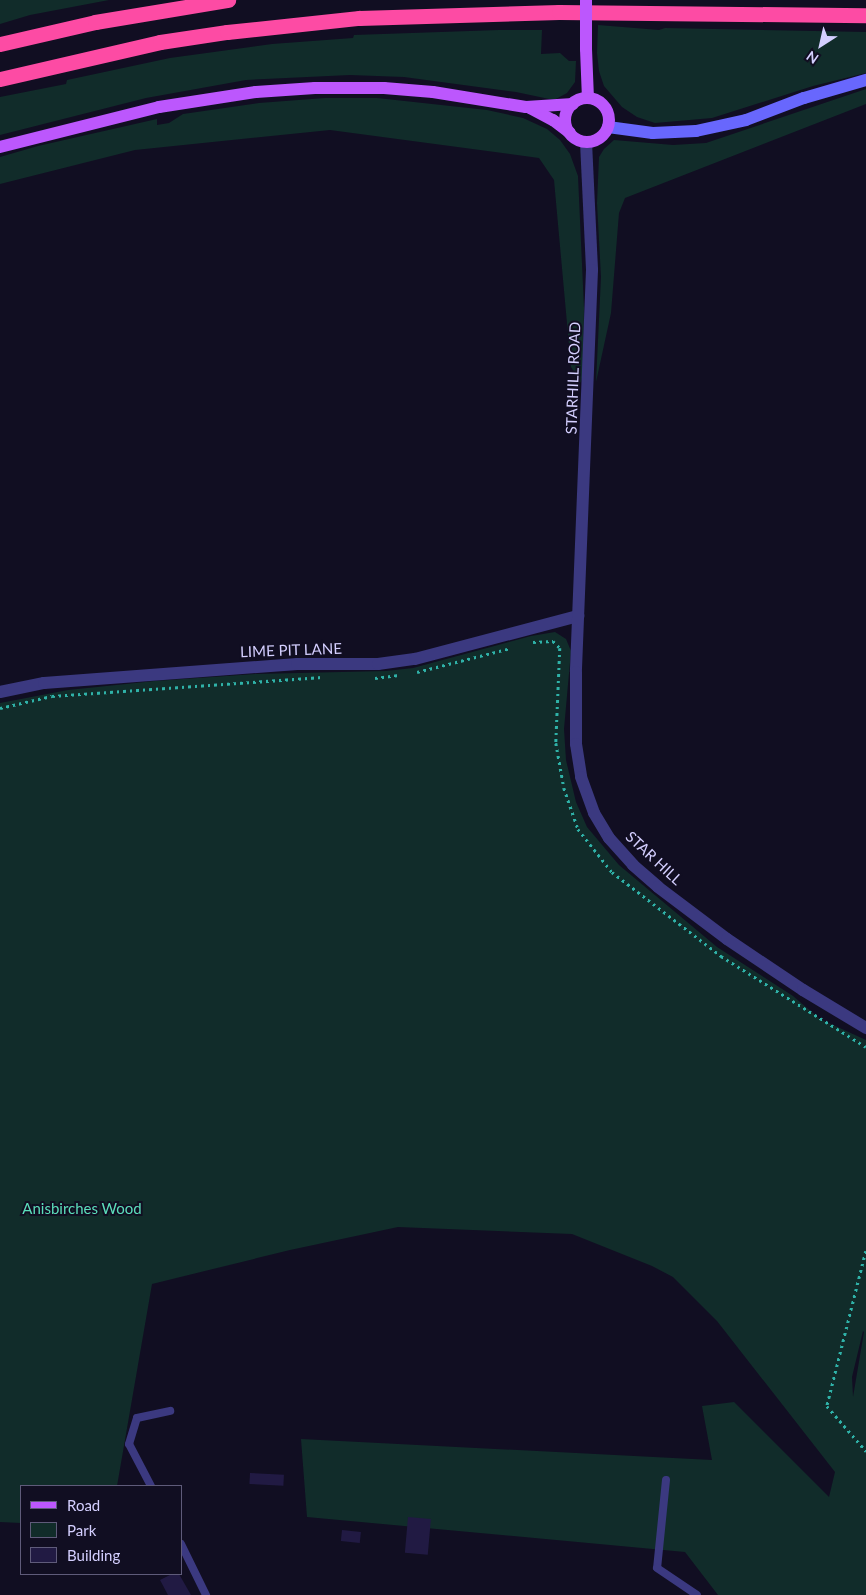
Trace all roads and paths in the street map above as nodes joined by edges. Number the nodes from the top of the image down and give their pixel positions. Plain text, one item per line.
1 (228, 0) edge
2 (586, 0) edge
3 (866, 15) edge
4 (0, 44) edge
5 (0, 79) edge
6 (866, 80) edge
7 (588, 98) junction
8 (573, 104) junction
9 (526, 107) junction
10 (608, 127) junction
11 (570, 134) junction
12 (586, 142) junction
13 (0, 147) edge
14 (578, 616) junction
15 (525, 644) dead end
16 (516, 646) dead end
17 (415, 672) dead end
18 (406, 674) dead end
19 (326, 677) dead end
20 (371, 677) dead end
21 (0, 692) edge
22 (0, 708) edge
23 (866, 1028) edge
24 (866, 1047) edge
25 (866, 1251) edge
26 (170, 1411) dead end
27 (866, 1451) edge
28 (666, 1480) dead end
29 (151, 1485) edge
30 (182, 1546) edge
31 (206, 1595) edge
32 (697, 1595) edge

1 - 4 highway
2 - 7 main road, bridge
3 - 5 highway
6 - 10 main road
7 - 8 main road
7 - 10 main road
8 - 9 main road
8 - 11 main road
9 - 11 main road
9 - 13 main road
10 - 12 main road
11 - 12 main road
12 - 14 street, STARHILL ROAD
14 - 21 street, LIME PIT LANE
14 - 23 street, STAR HILL
15 - 24 path
16 - 17 path
18 - 20 path
19 - 22 path
25 - 27 path
26 - 29 lane
28 - 32 lane
30 - 31 lane

